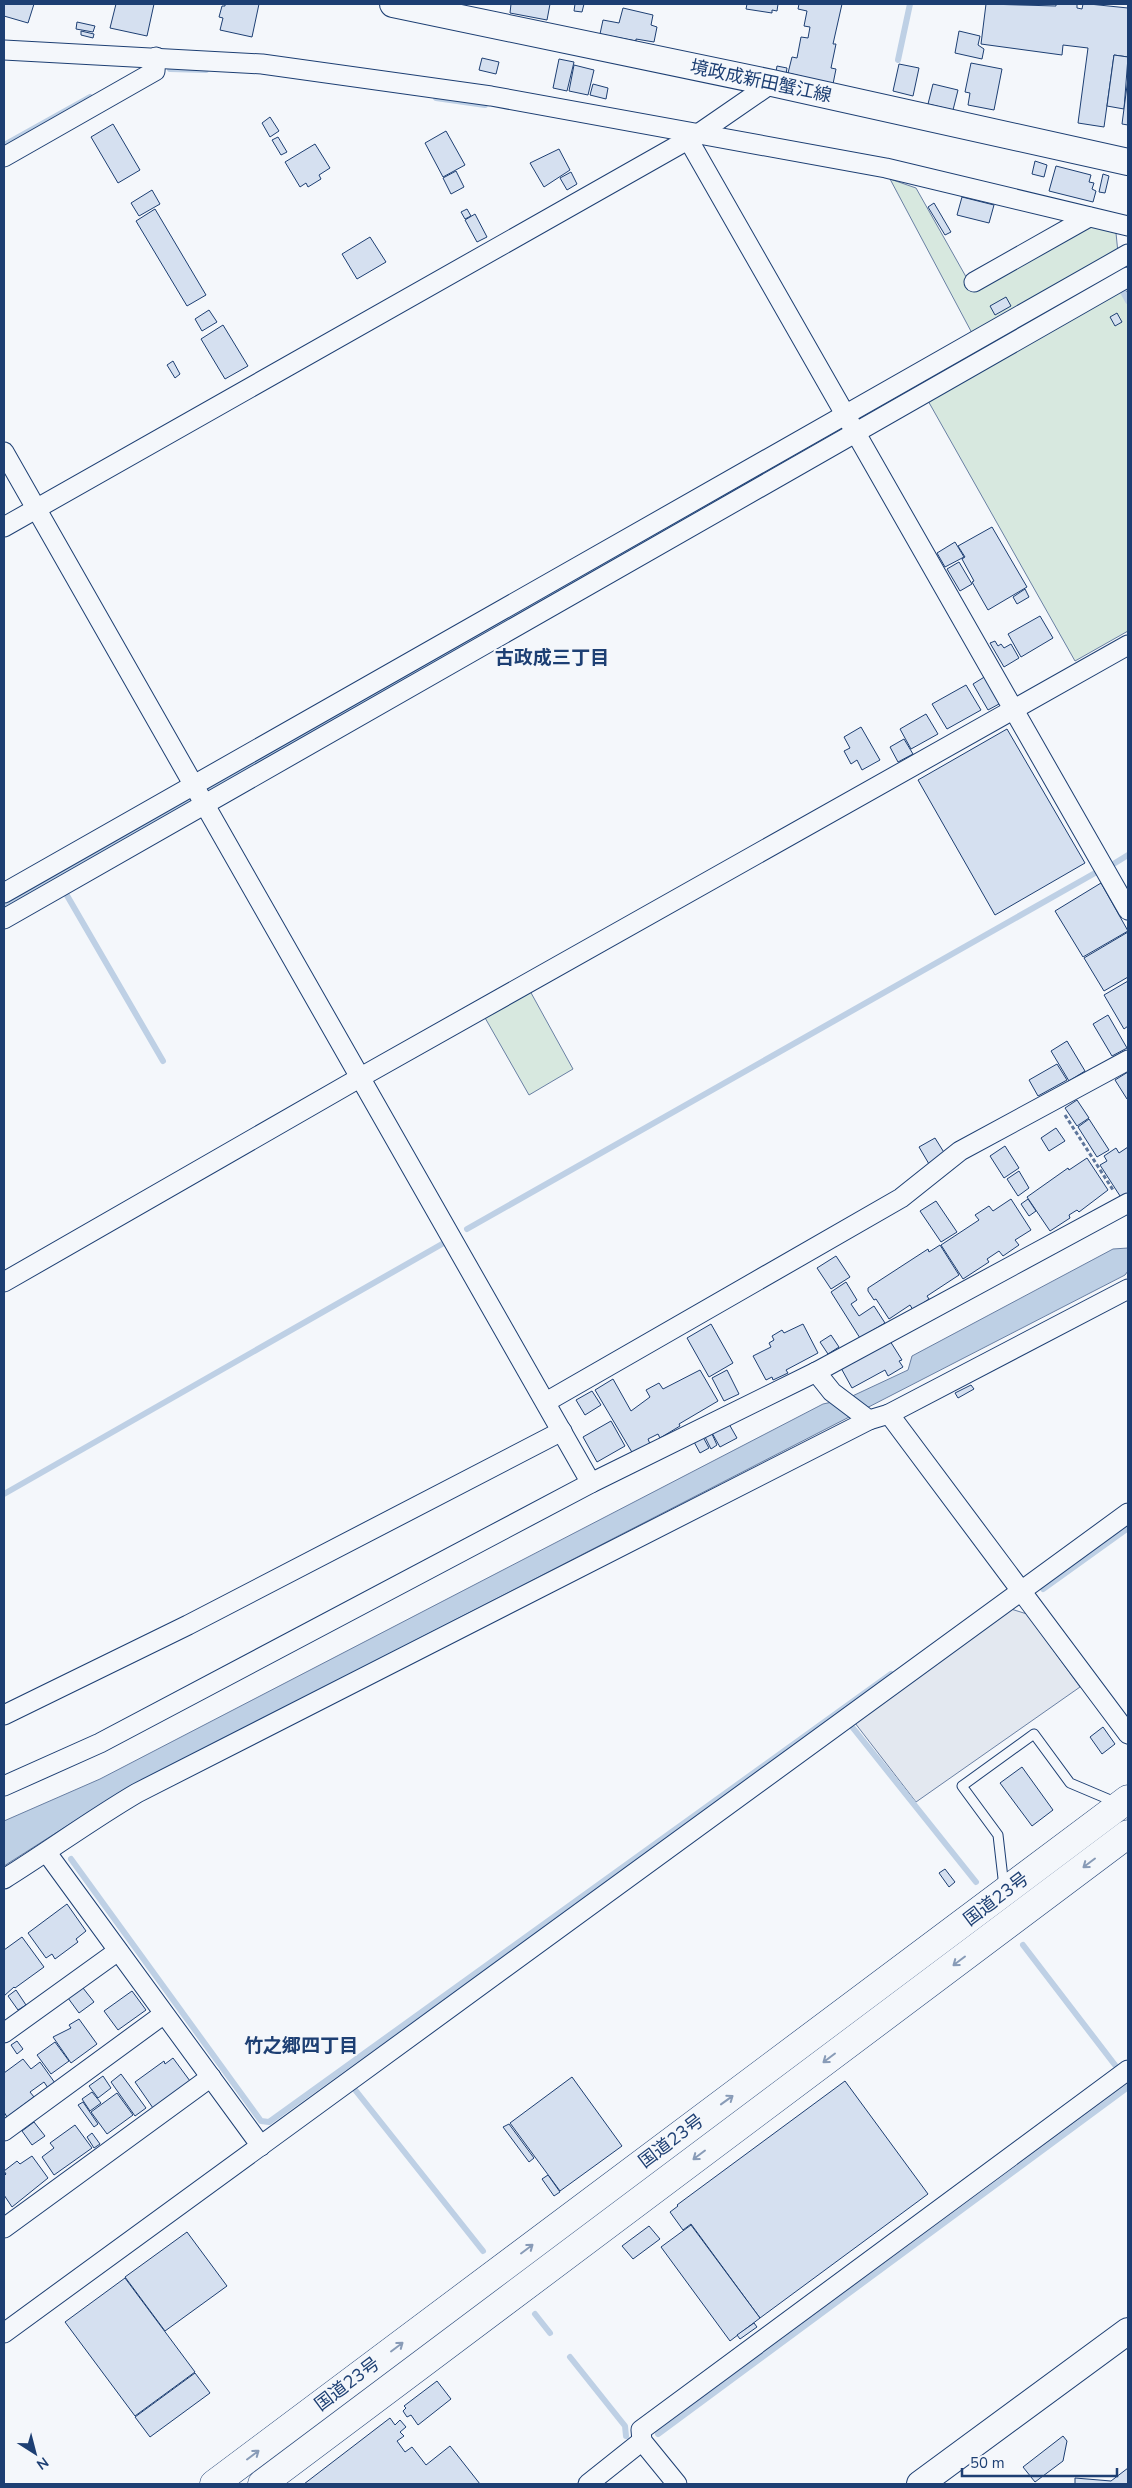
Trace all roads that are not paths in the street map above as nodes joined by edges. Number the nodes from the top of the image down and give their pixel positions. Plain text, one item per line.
1 (393, 4) edge
2 (4, 50) edge
3 (156, 57) junction
4 (772, 83) junction
5 (693, 136) junction
6 (4, 158) edge
7 (1128, 162) edge
8 (1089, 217) junction
9 (1128, 226) edge
10 (1128, 254) edge
11 (1128, 277) edge
12 (974, 282) dead end
13 (846, 414) junction
14 (856, 432) junction
15 (4, 452) edge
16 (37, 508) junction
17 (4, 527) edge
18 (1128, 645) edge
19 (1015, 710) junction
20 (194, 784) junction
21 (206, 805) junction
22 (4, 892) edge
23 (1128, 910) edge
24 (4, 920) edge
25 (1128, 1060) edge
26 (361, 1077) junction
27 (1125, 1204) edge
28 (4, 1282) edge
29 (1128, 1289) edge
30 (816, 1372) junction
31 (546, 1402) junction
32 (889, 1414) junction
33 (865, 1417) junction
34 (562, 1431) junction
35 (591, 1483) junction
36 (1128, 1513) edge
37 (1022, 1590) junction
38 (4, 1714) edge
39 (1128, 1734) edge
40 (4, 1786) edge
41 (1124, 1802) edge
42 (1128, 1834) edge
43 (47, 1853) junction
44 (4, 1879) edge
45 (1005, 1892) junction
46 (118, 1951) junction
47 (164, 2014) junction
48 (4, 2033) edge
49 (1128, 2070) edge
50 (211, 2078) junction
51 (4, 2131) edge
52 (261, 2146) junction
53 (4, 2228) edge
54 (1128, 2330) edge
55 (5, 2331) edge
56 (642, 2441) junction
57 (214, 2484) edge
58 (262, 2484) edge
59 (588, 2484) edge
60 (677, 2484) edge
61 (920, 2484) edge

1 - 4 main road, 境政成新田蟹江線
2 - 3 street
3 - 5 street
3 - 6 street
4 - 5 street
4 - 7 main road, 境政成新田蟹江線
5 - 8 street
5 - 13 street
5 - 16 street
8 - 9 street
8 - 12 street
10 - 13 street
11 - 14 street
13 - 14 street
13 - 20 street
14 - 19 street
14 - 21 street
15 - 16 street
16 - 17 street
16 - 20 street
18 - 19 street
19 - 23 street
19 - 26 street
20 - 21 street
20 - 22 street
21 - 24 street
21 - 26 street
25 - 31 street
26 - 28 street
26 - 31 street
27 - 30 street
29 - 32 street
30 - 33 street
30 - 35 street
31 - 34 street
32 - 33 street
32 - 37 street
33 - 43 street
34 - 35 street
34 - 38 street
35 - 40 street
36 - 37 street
37 - 39 street
37 - 52 street
41 - 45 highway, 国道23号
41 - 45 lane
42 -> 58 highway, 国道23号
43 - 44 street
43 - 46 street
57 -> 45 highway, 国道23号
46 - 47 street
46 - 48 street
47 - 50 street
47 - 51 street
49 - 56 street
50 - 52 street
50 - 53 street
52 - 55 street
54 - 61 main road
56 - 59 street
56 - 60 street

